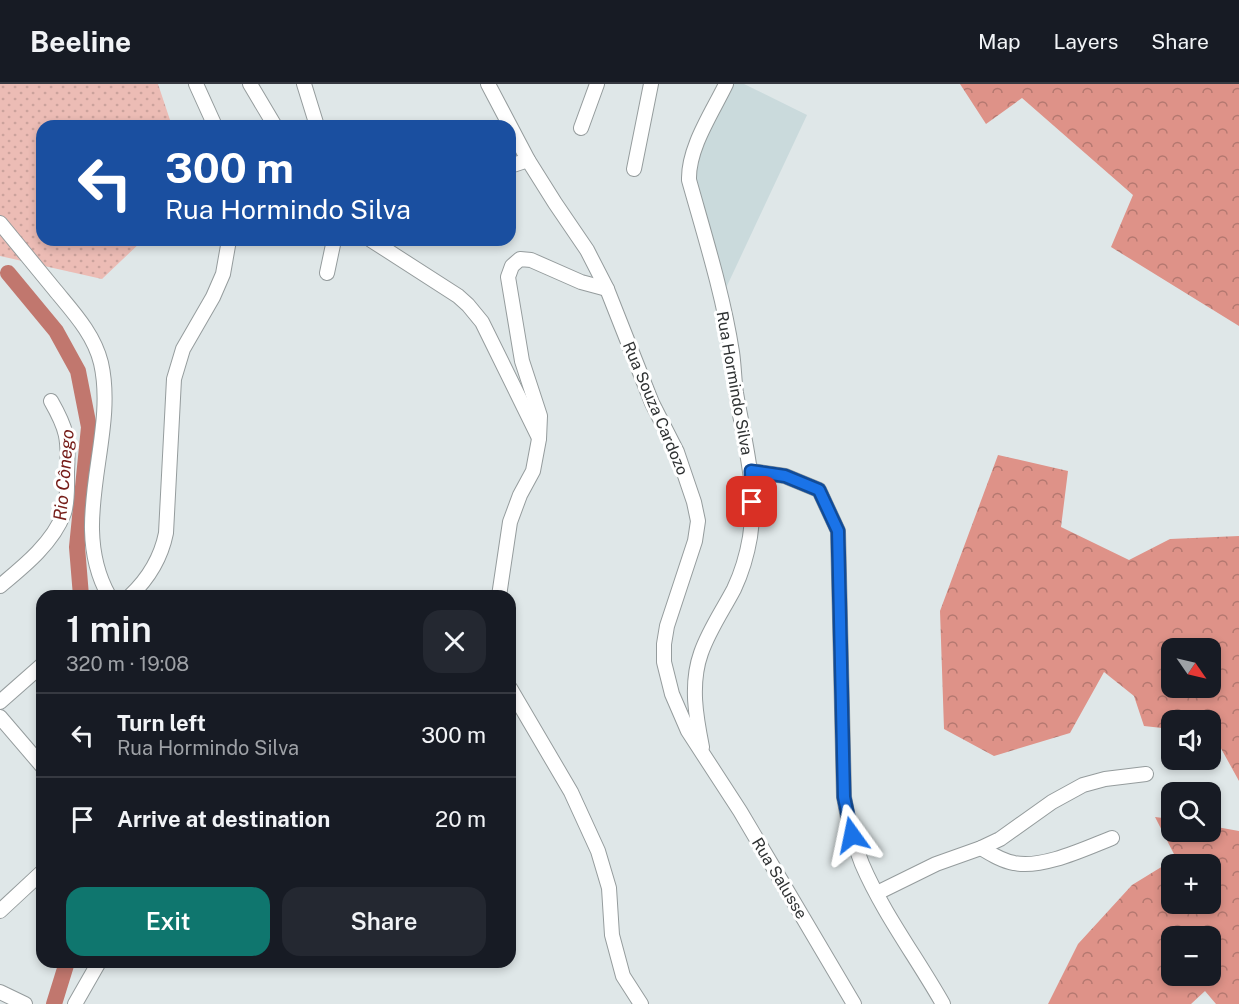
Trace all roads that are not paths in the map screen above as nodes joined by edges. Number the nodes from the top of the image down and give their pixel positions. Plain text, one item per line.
1 (196, 84) edge
2 (250, 84) edge
3 (304, 84) edge
4 (488, 84) edge
5 (597, 84) edge
6 (651, 84) edge
7 (726, 84) edge
8 (212, 120) edge
9 (271, 120) edge
10 (315, 120) edge
11 (507, 120) edge
12 (581, 128) dead end
13 (516, 137) edge
14 (528, 160) junction
15 (516, 164) edge
16 (634, 169) dead end
17 (0, 223) edge
18 (228, 246) edge
19 (333, 246) edge
20 (380, 246) edge
21 (327, 273) dead end
22 (607, 289) junction
23 (51, 401) dead end
24 (539, 439) junction
25 (751, 471) junction
26 (0, 586) edge
27 (106, 590) edge
28 (137, 590) edge
29 (500, 590) edge
30 (36, 670) edge
31 (0, 702) edge
32 (517, 708) edge
33 (0, 717) edge
34 (703, 753) junction
35 (36, 759) edge
36 (1146, 774) dead end
37 (1112, 838) dead end
38 (981, 848) junction
39 (36, 878) edge
40 (877, 893) junction
41 (0, 911) edge
42 (96, 968) edge
43 (0, 992) edge
44 (26, 1004) edge
45 (75, 1004) edge
46 (641, 1004) edge
47 (854, 1004) edge
48 (944, 1004) edge

1 - 8 street
2 - 9 street
3 - 10 street
4 - 11 street, Rua Souza Cardozo
5 - 12 street
6 - 16 street
7 - 25 street, Rua Hormindo Silva
13 - 14 street, Rua Souza Cardozo
14 - 15 street
14 - 22 street, Rua Souza Cardozo
17 - 27 street
18 - 28 street
19 - 21 street
20 - 24 street
22 - 24 street
22 - 34 street, Rua Souza Cardozo
23 - 26 street
24 - 29 street
25 - 34 street, Rua Hormindo Silva
25 - 40 street
30 - 31 street
32 - 46 street
33 - 35 street
34 - 47 street, Rua Salusse
36 - 38 street
37 - 38 street
38 - 40 street
39 - 41 street
40 - 48 street
42 - 45 street
43 - 44 street

